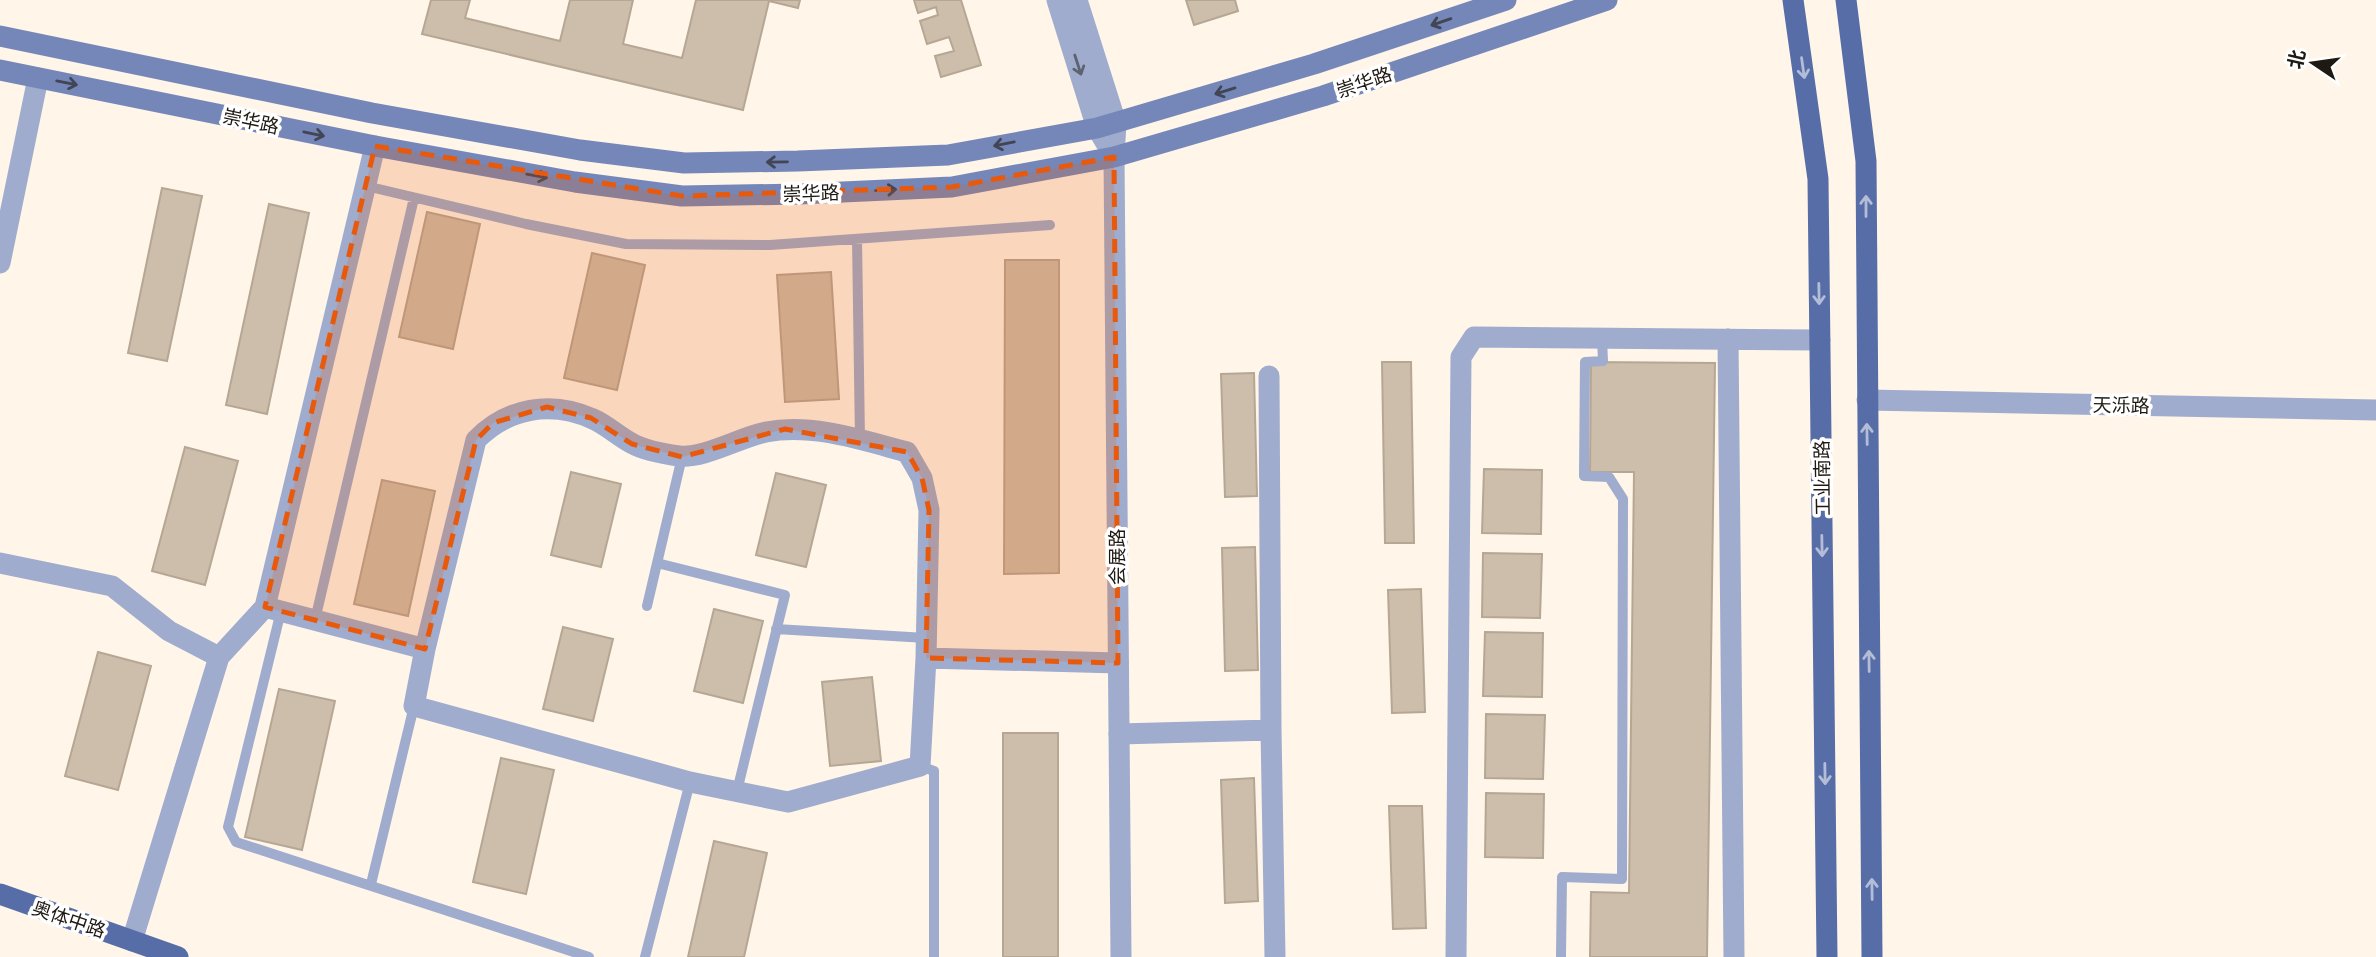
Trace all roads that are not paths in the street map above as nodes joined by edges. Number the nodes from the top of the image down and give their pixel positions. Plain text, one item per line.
1 (1057, 0) edge
2 (1077, 0) edge
3 (1506, 0) edge
4 (1607, 0) edge
5 (1793, 0) edge
6 (1846, 0) edge
7 (0, 36) edge
8 (0, 70) edge
9 (38, 78) junction
10 (1107, 125) junction
11 (375, 146) junction
12 (1114, 157) junction
13 (366, 186) junction
14 (414, 198) junction
15 (1050, 225) dead end
16 (857, 239) junction
17 (0, 263) edge
18 (1602, 339) junction
19 (1728, 340) junction
20 (1820, 340) junction
21 (1269, 376) dead end
22 (1867, 400) junction
23 (2376, 410) edge
24 (860, 439) junction
25 (682, 457) junction
26 (0, 563) edge
27 (657, 563) junction
28 (647, 606) dead end
29 (273, 609) junction
30 (315, 620) junction
31 (776, 629) junction
32 (926, 648) junction
33 (425, 649) junction
34 (219, 657) junction
35 (1118, 663) junction
36 (414, 706) junction
37 (1271, 730) junction
38 (1119, 734) junction
39 (920, 766) junction
40 (690, 782) junction
41 (737, 791) junction
42 (371, 884) junction
43 (0, 894) edge
44 (132, 941) junction
45 (178, 957) edge
46 (589, 957) edge
47 (645, 957) edge
48 (934, 957) edge
49 (1121, 957) edge
50 (1275, 957) edge
51 (1457, 957) edge
52 (1561, 957) edge
53 (1734, 957) edge
54 (1827, 957) edge
55 (1872, 957) edge

1 -> 10 street, 会展路
2 - 10 street, 会展路
3 -> 10 main road, 崇华路
4 - 12 main road, 崇华路
5 -> 20 main road, 工业南路
22 -> 6 main road
10 -> 7 main road, 崇华路
8 - 9 main road, 崇华路
9 -> 11 main road, 崇华路
9 - 17 street
10 - 12 street, 会展路
11 -> 12 main road, 崇华路
11 - 13 street
12 - 35 street, 会展路
13 - 14 lane
13 - 29 street
14 - 16 lane
14 - 30 lane
15 - 16 lane
16 - 24 lane
18 - 19 street
18 - 51 street
18 - 52 lane
19 - 20 street
19 - 53 street
20 -> 54 main road, 工业南路
21 - 37 street
22 - 23 street, 天泺路
55 -> 22 main road
24 - 25 street
24 - 32 street
25 - 27 lane
25 - 33 street
26 - 34 street
27 - 28 lane
27 - 31 lane
29 - 30 street
29 - 34 street
29 - 42 lane
30 - 33 street
31 - 32 lane
31 - 41 lane
32 - 35 street
32 - 39 street
33 - 36 street
34 - 44 street
35 - 38 street, 会展路
36 - 40 street
36 - 42 lane
37 - 38 street
37 - 50 street
38 - 49 street, 会展路
39 - 41 street
39 - 48 lane
40 - 41 street
40 - 47 lane
42 - 46 lane
43 - 44 main road, 奥体中路
44 - 45 main road, 奥体中路

